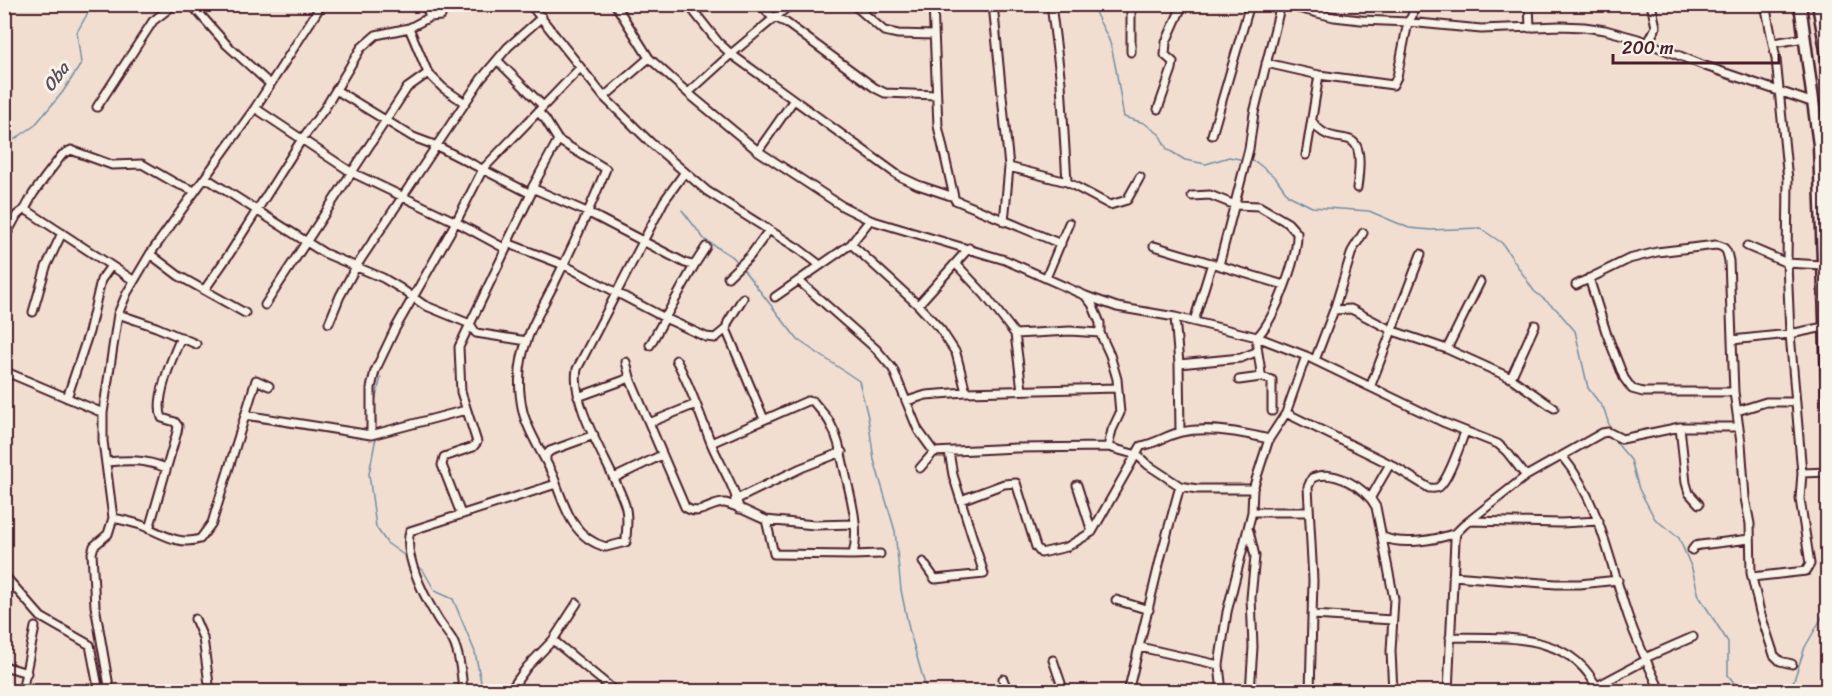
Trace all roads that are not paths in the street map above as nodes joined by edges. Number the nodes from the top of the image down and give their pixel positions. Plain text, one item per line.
1 (175, 4) edge
2 (191, 4) edge
3 (322, 4) edge
4 (424, 4) edge
5 (530, 4) edge
6 (615, 4) edge
7 (688, 4) edge
8 (760, 4) edge
9 (791, 4) edge
10 (853, 4) edge
11 (933, 4) edge
12 (993, 4) edge
13 (1051, 4) edge
14 (1131, 4) edge
15 (1183, 4) edge
16 (1250, 4) edge
17 (1281, 4) edge
18 (1414, 4) edge
19 (1529, 4) edge
20 (1651, 4) edge
21 (1764, 4) edge
22 (1800, 4) edge
23 (1818, 4) edge
24 (1299, 7) edge
25 (441, 16) dead end
26 (430, 17) junction
27 (542, 18) junction
28 (776, 18) junction
29 (1408, 22) junction
30 (409, 28) junction
31 (1530, 28) junction
32 (934, 35) junction
33 (1805, 38) junction
34 (1648, 43) junction
35 (1773, 43) junction
36 (1131, 52) dead end
37 (731, 54) junction
38 (649, 58) junction
39 (497, 60) junction
40 (1827, 62) edge
41 (1266, 63) junction
42 (580, 68) junction
43 (428, 73) junction
44 (1320, 75) junction
45 (270, 84) junction
46 (336, 90) junction
47 (1780, 92) junction
48 (688, 93) junction
49 (936, 95) junction
50 (604, 97) junction
51 (793, 101) junction
52 (465, 103) junction
53 (1814, 103) junction
54 (97, 106) dead end
55 (255, 108) junction
56 (540, 108) junction
57 (1158, 109) dead end
58 (385, 119) junction
59 (1312, 121) junction
60 (1212, 135) dead end
61 (302, 139) junction
62 (558, 140) junction
63 (437, 147) junction
64 (758, 151) junction
65 (1306, 155) dead end
66 (1009, 167) junction
67 (483, 169) junction
68 (351, 172) junction
69 (685, 172) junction
70 (206, 177) junction
71 (1140, 177) dead end
72 (1067, 182) junction
73 (1357, 188) dead end
74 (195, 191) junction
75 (532, 191) junction
76 (954, 196) junction
77 (1192, 196) dead end
78 (404, 198) junction
79 (1235, 205) junction
80 (25, 209) junction
81 (257, 210) junction
82 (589, 213) junction
83 (870, 220) junction
84 (456, 222) junction
85 (1004, 222) junction
86 (1070, 223) dead end
87 (769, 230) junction
88 (62, 233) junction
89 (1364, 233) dead end
90 (4, 239) edge
91 (306, 241) junction
92 (644, 242) junction
93 (851, 244) junction
94 (1061, 244) junction
95 (506, 246) junction
96 (1154, 246) dead end
97 (1747, 246) dead end
98 (706, 247) dead end
99 (969, 249) junction
100 (150, 254) junction
101 (1421, 254) dead end
102 (1787, 263) junction
103 (695, 264) junction
104 (956, 264) junction
105 (1216, 264) junction
106 (357, 265) junction
107 (564, 265) junction
108 (820, 265) junction
109 (1822, 265) junction
110 (111, 266) junction
111 (728, 277) dead end
112 (1046, 278) junction
113 (1589, 278) junction
114 (133, 280) junction
115 (799, 281) junction
116 (1480, 282) dead end
117 (1284, 285) junction
118 (1576, 285) dead end
119 (205, 289) junction
120 (616, 292) junction
121 (1086, 296) junction
122 (775, 297) dead end
123 (413, 298) junction
124 (742, 298) dead end
125 (265, 305) dead end
126 (918, 305) junction
127 (1334, 310) junction
128 (33, 312) dead end
129 (245, 313) dead end
130 (118, 314) junction
131 (1175, 317) junction
132 (665, 318) junction
133 (1194, 321) junction
134 (329, 322) dead end
135 (470, 324) junction
136 (1535, 325) dead end
137 (1824, 327) junction
138 (726, 330) junction
139 (1393, 331) junction
140 (1100, 333) junction
141 (1015, 334) junction
142 (1790, 334) junction
143 (181, 337) junction
144 (1257, 337) junction
145 (1732, 340) junction
146 (527, 341) junction
147 (196, 344) dead end
148 (650, 345) dead end
149 (1447, 349) junction
150 (1256, 352) junction
151 (1306, 356) junction
152 (676, 360) dead end
153 (1315, 360) junction
154 (626, 362) dead end
155 (1179, 364) junction
156 (4, 371) edge
157 (1261, 376) junction
158 (630, 378) junction
159 (1511, 378) junction
160 (1239, 380) dead end
161 (269, 386) dead end
162 (1371, 386) junction
163 (1117, 388) junction
164 (1022, 390) junction
165 (966, 392) junction
166 (1734, 392) junction
167 (578, 397) junction
168 (67, 398) junction
169 (907, 401) junction
170 (1795, 402) junction
171 (696, 404) junction
172 (1827, 406) edge
173 (1554, 408) dead end
174 (466, 410) junction
175 (1272, 411) dead end
176 (1737, 411) junction
177 (102, 413) junction
178 (1286, 413) junction
179 (245, 415) junction
180 (764, 419) junction
181 (649, 423) junction
182 (1680, 427) junction
183 (1738, 427) junction
184 (1180, 432) junction
185 (1465, 432) junction
186 (371, 435) junction
187 (594, 435) junction
188 (1269, 438) junction
189 (711, 443) junction
190 (1108, 447) junction
191 (842, 452) junction
192 (934, 452) junction
193 (949, 452) junction
194 (663, 455) junction
195 (1137, 455) junction
196 (1562, 456) junction
197 (546, 459) junction
198 (106, 462) junction
199 (1390, 464) junction
200 (166, 468) junction
201 (920, 468) dead end
202 (1827, 472) edge
203 (1802, 473) junction
204 (1526, 476) junction
205 (614, 478) junction
206 (556, 484) junction
207 (1077, 485) dead end
208 (1180, 486) junction
209 (1253, 489) junction
210 (1371, 497) junction
211 (737, 498) junction
212 (961, 500) junction
213 (729, 504) junction
214 (1699, 504) dead end
215 (739, 509) junction
216 (1252, 512) junction
217 (1309, 512) junction
218 (461, 514) junction
219 (113, 518) junction
220 (766, 520) junction
221 (1471, 521) junction
222 (1599, 521) junction
223 (855, 524) junction
224 (1248, 525) junction
225 (149, 529) junction
226 (1092, 532) junction
227 (1456, 533) junction
228 (1383, 537) junction
229 (1750, 539) junction
230 (1692, 550) dead end
231 (880, 554) dead end
232 (853, 555) junction
233 (923, 562) dead end
234 (4, 575) edge
235 (1453, 576) junction
236 (1752, 577) junction
237 (1618, 580) junction
238 (1116, 600) dead end
239 (577, 603) dead end
240 (1149, 610) junction
241 (1313, 615) junction
242 (195, 619) dead end
243 (1392, 620) junction
244 (35, 627) dead end
245 (1450, 637) junction
246 (1693, 637) dead end
247 (553, 640) junction
248 (1140, 647) junction
249 (1645, 659) junction
250 (1053, 660) dead end
251 (1792, 664) dead end
252 (1219, 665) junction
253 (4, 666) edge
254 (27, 673) junction
255 (1003, 679) dead end
256 (1598, 689) edge
257 (22, 692) edge
258 (99, 692) edge
259 (110, 692) edge
260 (210, 692) edge
261 (463, 692) edge
262 (509, 692) edge
263 (616, 692) edge
264 (1008, 692) edge
265 (1064, 692) edge
266 (1128, 692) edge
267 (1222, 692) edge
268 (1250, 692) edge
269 (1310, 692) edge
270 (1393, 692) edge
271 (1448, 692) edge
272 (1661, 692) edge

1 - 54 street
2 - 45 street
3 - 45 street
4 - 26 street
5 - 27 street
6 - 38 street
7 - 37 street
8 - 28 street
9 - 28 street
10 - 32 street
11 - 32 street
12 - 66 street
13 - 72 street
14 - 36 street
15 - 57 street
16 - 60 street
17 - 24 street
17 - 41 street
18 - 29 street
19 - 31 street
20 - 34 street
21 - 35 street
22 - 33 highway
23 - 40 highway
24 - 29 street
25 - 26 street
26 - 30 street
27 - 39 street
27 - 42 street
28 - 37 street
28 - 49 street
29 - 31 street
29 - 44 street
30 - 43 street
30 - 46 street
31 - 34 street
32 - 49 street
33 - 35 street
33 - 53 highway
34 - 47 street
35 - 47 street
37 - 48 street
37 - 51 street
38 - 48 street
38 - 50 street
39 - 52 street
39 - 56 street
41 - 44 street
41 - 79 street
42 - 50 street
42 - 56 street
43 - 52 street
43 - 58 street
44 - 59 street
45 - 55 street
46 - 58 street
46 - 61 street
47 - 53 street
47 - 102 street
48 - 64 street
49 - 76 street
50 - 69 street
51 - 64 street
51 - 76 street
52 - 63 street
53 - 109 highway
55 - 61 street
55 - 70 street
56 - 62 street
56 - 67 street
58 - 63 street
58 - 68 street
59 - 65 street
59 - 73 street
61 - 68 street
61 - 81 street
62 - 75 street
62 - 82 street
63 - 67 street
63 - 78 street
64 - 83 street
66 - 72 street
66 - 85 street
67 - 75 street
67 - 84 street
68 - 78 street
68 - 91 street
69 - 87 street
69 - 92 street
70 - 74 street
70 - 81 street
71 - 72 street
74 - 80 street
74 - 100 street
75 - 82 street
75 - 95 street
76 - 85 street
77 - 79 street
78 - 84 street
78 - 106 street
79 - 105 street
79 - 117 street
80 - 88 street
80 - 90 street
81 - 91 street
81 - 119 street
82 - 92 street
82 - 107 street
83 - 93 street
83 - 99 street
84 - 95 street
84 - 123 street
85 - 94 street
86 - 94 street
87 - 108 street
87 - 111 street
88 - 110 street
88 - 128 street
89 - 127 street
91 - 106 street
91 - 125 street
92 - 103 street
92 - 120 street
93 - 108 street
93 - 126 street
94 - 112 street
95 - 107 street
95 - 135 street
96 - 105 street
97 - 102 street
98 - 103 street
99 - 104 street
99 - 112 street
100 - 114 street
100 - 119 street
101 - 139 street
102 - 109 street
102 - 142 street
103 - 132 street
104 - 126 street
104 - 141 street
105 - 117 street
105 - 133 street
106 - 123 street
106 - 134 street
107 - 120 street
107 - 146 street
108 - 115 street
109 - 137 highway
110 - 114 street
110 - 168 street
112 - 121 street
113 - 118 street
113 - 145 street
113 - 166 street
114 - 130 street
115 - 122 street
115 - 169 street
116 - 149 street
117 - 144 street
119 - 129 street
120 - 132 street
120 - 167 street
121 - 131 street
121 - 140 street
123 - 135 street
123 - 186 street
124 - 138 street
126 - 165 street
127 - 139 street
127 - 153 street
130 - 143 street
130 - 177 street
131 - 133 street
131 - 155 street
132 - 138 street
132 - 148 street
133 - 144 street
135 - 146 street
135 - 174 street
136 - 159 street
137 - 142 street
137 - 172 highway
138 - 180 street
139 - 149 street
139 - 162 street
140 - 141 street
140 - 163 street
141 - 164 street
142 - 145 street
142 - 170 street
143 - 147 street
143 - 200 street
144 - 150 street
144 - 151 street
145 - 166 street
146 - 197 street
149 - 159 street
150 - 155 street
150 - 157 street
151 - 153 street
151 - 178 street
152 - 171 street
153 - 162 street
154 - 158 street
155 - 184 street
156 - 168 street
157 - 160 street
157 - 175 street
158 - 167 street
158 - 181 street
159 - 173 street
161 - 179 street
162 - 185 street
163 - 164 street
163 - 190 street
164 - 165 street
165 - 169 street
166 - 176 street
167 - 187 street
168 - 177 street
169 - 192 street
170 - 176 street
170 - 203 street
171 - 181 street
171 - 189 street
174 - 186 street
174 - 218 street
176 - 183 street
177 - 198 street
178 - 188 street
178 - 199 street
179 - 186 street
179 - 225 street
180 - 189 street
180 - 191 street
181 - 194 street
182 - 183 street
182 - 196 street
182 - 214 street
183 - 229 street
184 - 188 street
184 - 195 street
185 - 199 street
185 - 204 street
187 - 197 street
187 - 205 street
188 - 209 street
189 - 211 street
190 - 193 street
190 - 195 street
191 - 211 street
191 - 223 street
192 - 193 street
192 - 201 street
193 - 212 street
194 - 205 street
194 - 213 street
195 - 208 street
195 - 226 street
196 - 204 street
196 - 222 street
197 - 206 street
198 - 200 street
198 - 219 street
199 - 210 street
200 - 225 street
202 - 203 street
203 - 236 street
204 - 221 street
205 - 206 street
206 - 218 street
207 - 226 street
208 - 209 street
208 - 240 street
209 - 216 street
210 - 217 street
210 - 228 street
211 - 213 street
211 - 215 street
212 - 226 street
212 - 233 street
213 - 215 street
215 - 220 street
216 - 217 street
216 - 224 street
217 - 241 street
218 - 261 street
219 - 225 street
219 - 259 street
220 - 223 street
220 - 232 street
221 - 222 street
221 - 227 street
222 - 237 street
223 - 232 street
224 - 252 street
224 - 268 street
227 - 228 street
227 - 235 street
228 - 243 street
229 - 230 street
229 - 236 street
231 - 232 street
234 - 258 street
235 - 237 street
235 - 245 street
236 - 251 street
237 - 249 street
238 - 240 street
239 - 247 street
240 - 248 street
241 - 243 street
241 - 269 street
242 - 260 street
243 - 270 street
244 - 254 street
245 - 256 street
245 - 271 street
246 - 249 street
247 - 262 street
247 - 263 street
248 - 252 street
248 - 266 street
249 - 256 street
249 - 272 street
250 - 265 street
252 - 267 street
253 - 254 street
254 - 257 street
255 - 264 street

